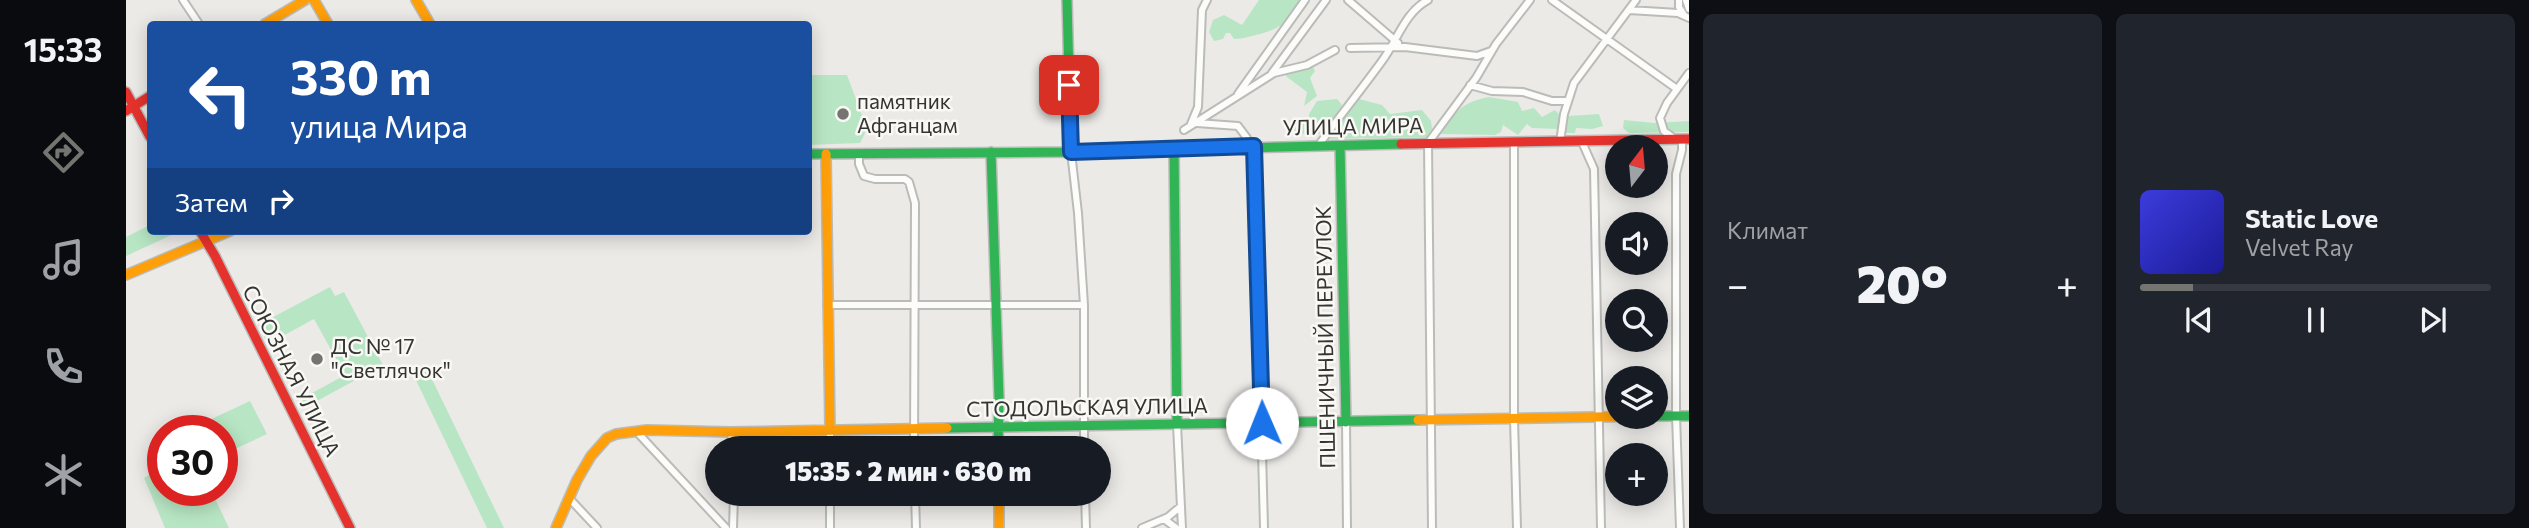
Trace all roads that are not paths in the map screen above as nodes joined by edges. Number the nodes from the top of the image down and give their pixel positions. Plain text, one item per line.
1 (183, 0) edge
2 (304, 0) edge
3 (314, 0) edge
4 (416, 0) edge
5 (1068, 0) edge
6 (1207, 0) edge
7 (1306, 0) edge
8 (1325, 0) edge
9 (1348, 0) edge
10 (1428, 0) edge
11 (1531, 0) edge
12 (1552, 0) edge
13 (1636, 0) edge
14 (1679, 0) edge
15 (1686, 0) edge
16 (1629, 10) junction
17 (1687, 14) edge
18 (197, 21) edge
19 (270, 21) edge
20 (326, 21) edge
21 (428, 21) edge
22 (1605, 39) junction
23 (1395, 40) junction
24 (1496, 44) junction
25 (1405, 47) junction
26 (1350, 48) dead end
27 (1391, 48) junction
28 (1335, 50) dead end
29 (1689, 73) edge
30 (1269, 77) junction
31 (1470, 85) junction
32 (1677, 89) junction
33 (126, 92) edge
34 (147, 98) edge
35 (1235, 99) junction
36 (1567, 101) junction
37 (130, 108) edge
38 (1193, 124) junction
39 (1184, 130) dead end
40 (147, 133) edge
41 (1247, 138) dead end
42 (1683, 140) edge
43 (1514, 141) junction
44 (1560, 142) junction
45 (1582, 142) junction
46 (1428, 143) junction
47 (1254, 146) junction
48 (1318, 146) junction
49 (1340, 146) junction
50 (1174, 148) junction
51 (991, 152) junction
52 (1071, 152) junction
53 (859, 153) junction
54 (812, 154) edge
55 (827, 154) junction
56 (202, 235) edge
57 (221, 235) edge
58 (206, 242) junction
59 (126, 275) edge
60 (996, 303) junction
61 (915, 304) junction
62 (827, 305) junction
63 (1084, 305) junction
64 (1668, 416) edge
65 (1676, 416) junction
66 (1689, 416) edge
67 (1600, 417) junction
68 (1605, 417) edge
69 (1514, 419) junction
70 (1430, 420) junction
71 (1346, 422) junction
72 (1262, 423) junction
73 (1177, 424) junction
74 (1084, 425) junction
75 (999, 426) junction
76 (914, 428) junction
77 (830, 430) junction
78 (636, 431) junction
79 (731, 432) junction
80 (732, 436) edge
81 (830, 436) edge
82 (914, 436) edge
83 (999, 436) edge
84 (1084, 436) edge
85 (569, 498) junction
86 (1181, 505) junction
87 (734, 506) edge
88 (830, 506) edge
89 (915, 506) edge
90 (999, 506) edge
91 (1085, 506) edge
92 (1162, 519) junction
93 (350, 528) edge
94 (556, 528) edge
95 (597, 528) edge
96 (726, 528) edge
97 (733, 528) edge
98 (830, 528) edge
99 (916, 528) edge
100 (999, 528) edge
101 (1086, 528) edge
102 (1142, 528) edge
103 (1176, 528) edge
104 (1182, 528) edge
105 (1264, 528) edge
106 (1347, 528) edge
107 (1432, 528) edge
108 (1517, 528) edge
109 (1601, 528) edge
110 (1680, 528) edge

1 - 18 street
2 - 19 street
3 - 20 street
4 - 21 street
5 - 52 street
6 - 38 street
7 - 35 street
8 - 30 street
9 - 23 street
10 - 23 street
11 - 24 street
12 - 22 street
13 - 16 street
14 - 17 street
15 - 17 street
16 - 17 street
16 - 22 street
22 - 32 street
22 - 36 street
23 - 25 street
23 - 27 street
24 - 25 street
24 - 31 street
25 - 27 street
26 - 27 street
27 - 48 street
28 - 30 street
29 - 32 street
30 - 35 street
31 - 36 street
31 - 46 street
32 - 42 street
33 - 37 street
34 - 37 street
35 - 38 street
36 - 44 street
37 - 40 street
38 - 39 street
38 - 41 street
42 - 45 street, УЛИЦА МИРА
42 - 65 street
43 - 44 street, УЛИЦА МИРА
43 - 46 street, УЛИЦА МИРА
43 - 69 street
44 - 45 street, УЛИЦА МИРА
45 - 67 street
46 - 49 street, УЛИЦА МИРА
46 - 70 street
47 - 48 street, УЛИЦА МИРА
47 - 50 street, УЛИЦА МИРА
47 - 72 street
48 - 49 street, УЛИЦА МИРА
49 - 71 street, ПШЕНИЧНЫЙ ПЕРЕУЛОК
50 - 52 street, УЛИЦА МИРА
50 - 73 street
51 - 52 street, УЛИЦА МИРА
51 - 53 street, УЛИЦА МИРА
51 - 60 street
52 - 63 street
53 - 55 street, УЛИЦА МИРА
53 - 61 street
54 - 55 street, УЛИЦА МИРА
55 - 62 street
56 - 58 street, СОЮЗНАЯ УЛИЦА
57 - 58 street
58 - 59 street
58 - 93 street, СОЮЗНАЯ УЛИЦА
60 - 61 street
60 - 63 street
60 - 75 street
61 - 62 street
61 - 76 street
62 - 77 street
63 - 74 street
64 - 65 street, СТОДОЛЬСКАЯ УЛИЦА
65 - 66 street, СТОДОЛЬСКАЯ УЛИЦА
65 - 110 street
67 - 68 street, СТОДОЛЬСКАЯ УЛИЦА
67 - 69 street, СТОДОЛЬСКАЯ УЛИЦА
67 - 109 street
69 - 70 street, СТОДОЛЬСКАЯ УЛИЦА
69 - 108 street
70 - 71 street, СТОДОЛЬСКАЯ УЛИЦА
70 - 107 street
71 - 72 street, СТОДОЛЬСКАЯ УЛИЦА
71 - 106 street, ПШЕНИЧНЫЙ ПЕРЕУЛОК
72 - 73 street, СТОДОЛЬСКАЯ УЛИЦА
72 - 105 street
73 - 74 street, СТОДОЛЬСКАЯ УЛИЦА
73 - 86 street
74 - 75 street, СТОДОЛЬСКАЯ УЛИЦА
74 - 84 street
75 - 76 street, СТОДОЛЬСКАЯ УЛИЦА
75 - 83 street
76 - 77 street, СТОДОЛЬСКАЯ УЛИЦА
76 - 82 street
77 - 79 street, СТОДОЛЬСКАЯ УЛИЦА
77 - 81 street
78 - 79 street, СТОДОЛЬСКАЯ УЛИЦА
78 - 85 street, СТОДОЛЬСКАЯ УЛИЦА
78 - 96 street
79 - 80 street
85 - 94 street
85 - 95 street
86 - 92 street
86 - 104 street
87 - 97 street
88 - 98 street
89 - 99 street
90 - 100 street
91 - 101 street
92 - 102 street
92 - 103 street

